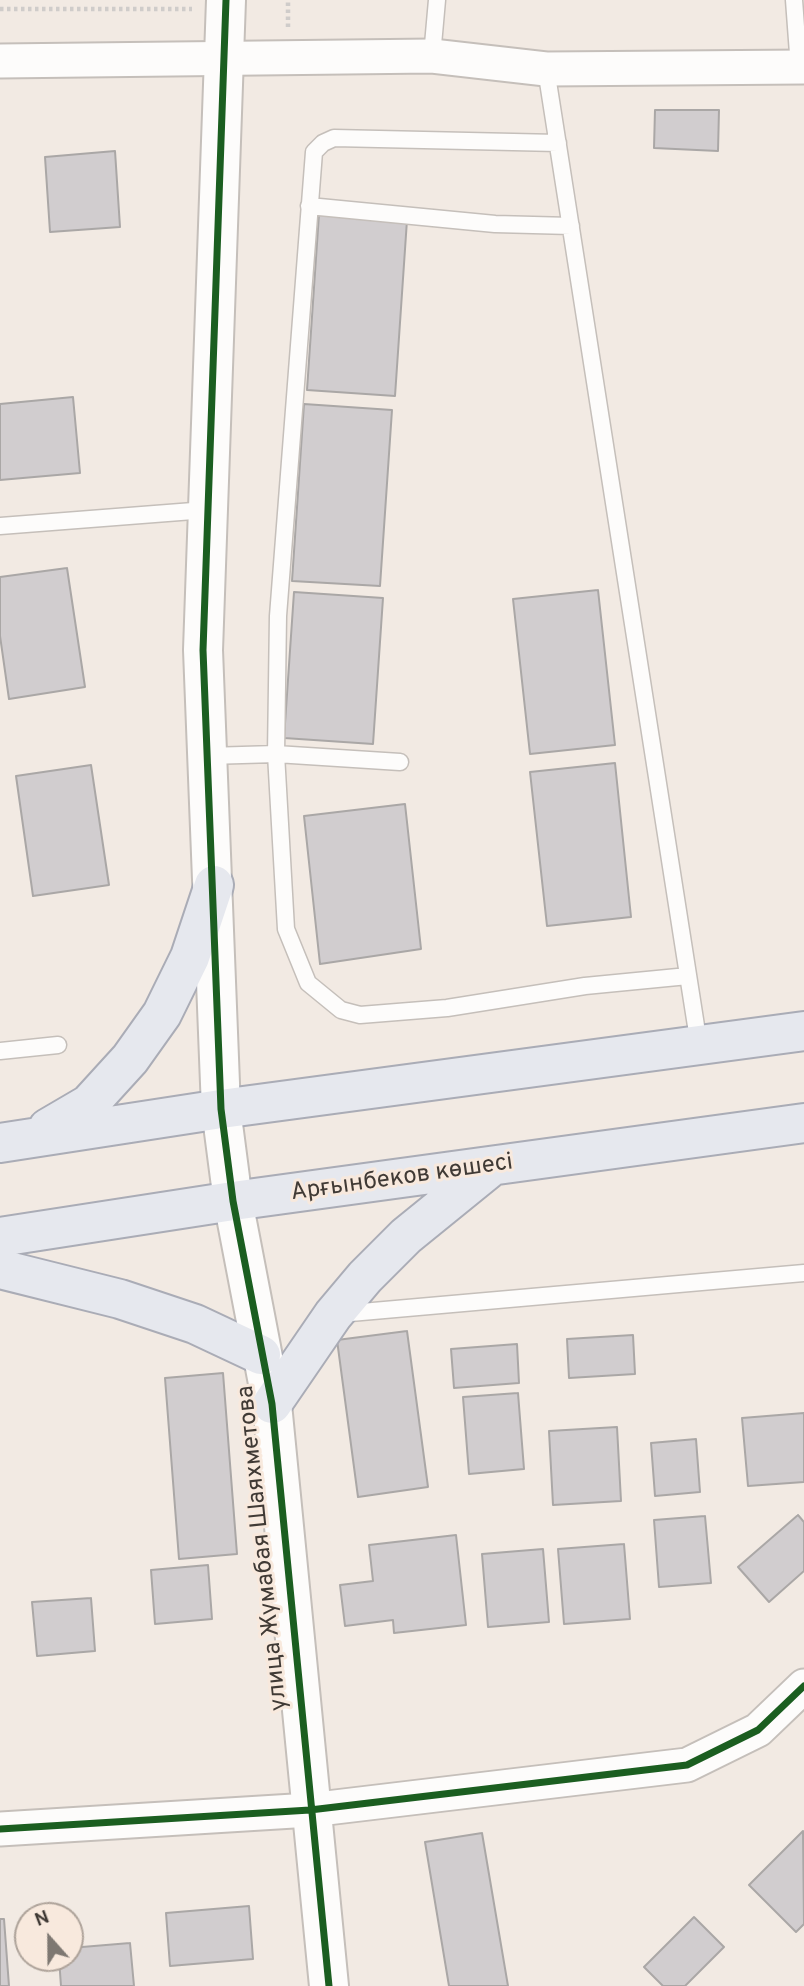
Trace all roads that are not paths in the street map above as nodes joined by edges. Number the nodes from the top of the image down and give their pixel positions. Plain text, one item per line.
1 (437, 0) edge
2 (794, 0) edge
3 (226, 4) edge
4 (432, 56) junction
5 (0, 61) edge
6 (224, 61) junction
7 (802, 67) edge
8 (546, 69) junction
9 (558, 143) junction
10 (309, 206) junction
11 (571, 226) junction
12 (206, 510) junction
13 (0, 526) edge
14 (276, 754) junction
15 (208, 756) junction
16 (400, 762) dead end
17 (214, 886) junction
18 (688, 976) junction
19 (804, 1031) edge
20 (58, 1045) dead end
21 (699, 1045) junction
22 (0, 1051) edge
23 (221, 1109) junction
24 (804, 1123) edge
25 (15, 1140) edge
26 (491, 1167) junction
27 (233, 1201) junction
28 (0, 1237) edge
29 (0, 1269) edge
30 (804, 1273) edge
31 (333, 1315) junction
32 (261, 1355) junction
33 (271, 1404) junction
34 (804, 1686) edge
35 (310, 1810) junction
36 (0, 1829) edge
37 (329, 1986) edge

1 - 4 lane
2 - 7 lane
3 - 6 street, улица Жумабая Шаяхметова
4 - 6 street
4 - 8 street
5 - 6 street
6 - 12 street, улица Жумабая Шаяхметова
7 - 8 street
8 - 9 lane
9 - 10 lane
9 - 11 lane
10 - 11 lane
10 - 14 lane
11 - 18 lane
12 - 13 lane
12 - 15 street, улица Жумабая Шаяхметова
14 - 15 lane
14 - 16 lane
14 - 18 lane
15 - 17 street, улица Жумабая Шаяхметова
17 - 23 street, улица Жумабая Шаяхметова
17 - 25 main road
18 - 21 lane
19 - 21 main road
20 - 22 lane
21 - 23 main road
23 - 25 main road
23 - 27 street, улица Жумабая Шаяхметова
24 - 26 main road, Арғынбеков көшесі
26 - 27 main road, Арғынбеков көшесі
26 - 31 main road
27 - 28 main road, Арғынбеков көшесі
27 - 32 street, улица Жумабая Шаяхметова
29 - 32 main road
30 - 31 lane
31 - 33 main road
32 - 33 street, улица Жумабая Шаяхметова
33 - 35 street, улица Жумабая Шаяхметова
34 - 35 street
35 - 36 street
35 - 37 street, улица Жумабая Шаяхметова

